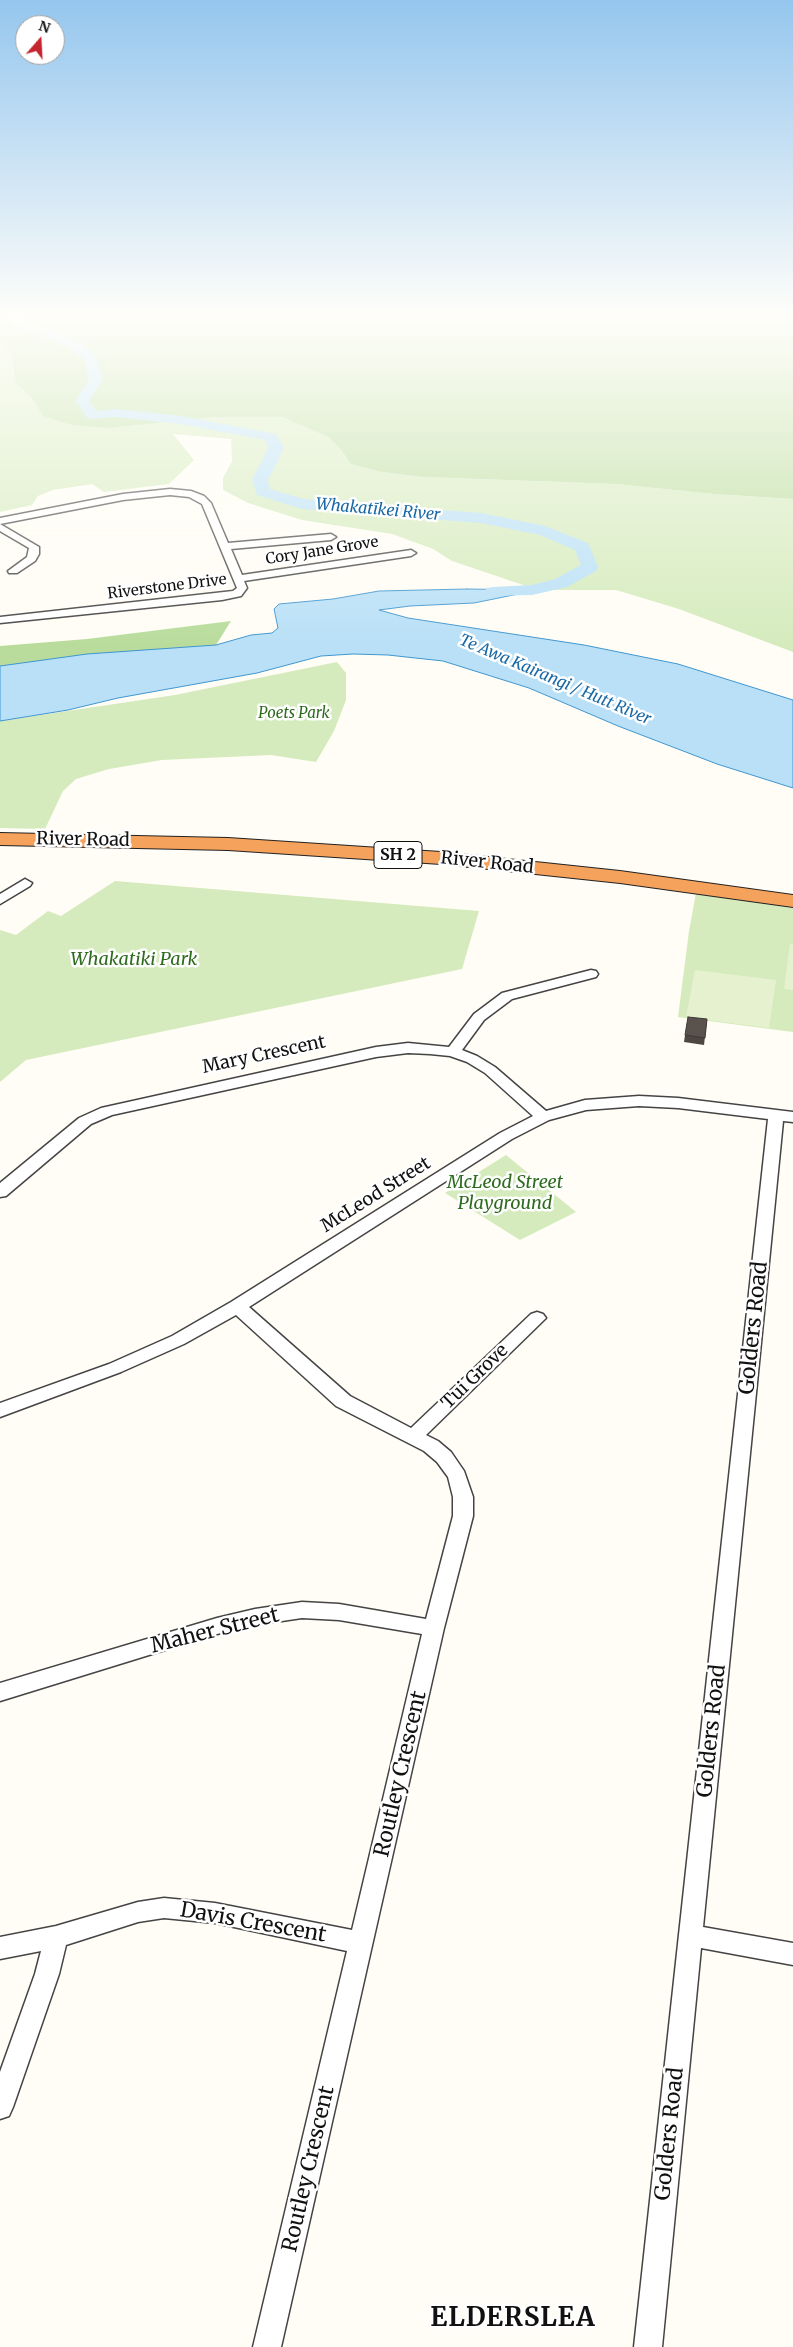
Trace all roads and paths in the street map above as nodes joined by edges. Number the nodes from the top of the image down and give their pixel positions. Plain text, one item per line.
1 (0, 521) edge
2 (0, 527) edge
3 (331, 537) dead end
4 (224, 547) junction
5 (411, 553) dead end
6 (13, 571) dead end
7 (238, 579) junction
8 (0, 620) edge
9 (0, 839) edge
10 (25, 882) dead end
11 (0, 900) edge
12 (793, 902) edge
13 (591, 974) dead end
14 (453, 1052) junction
15 (784, 1116) edge
16 (543, 1117) junction
17 (0, 1192) edge
18 (237, 1306) junction
19 (537, 1318) dead end
20 (0, 1410) edge
21 (414, 1436) junction
22 (434, 1628) junction
23 (0, 1692) edge
24 (691, 1936) junction
25 (56, 1937) junction
26 (361, 1943) junction
27 (0, 1948) edge
28 (793, 1954) edge
29 (0, 2107) edge
30 (267, 2347) edge
31 (648, 2347) edge

1 - 4 street, Riverstone Drive
2 - 6 street
3 - 4 street
4 - 7 street, Riverstone Drive
5 - 7 street, Cory Jane Grove
7 - 8 street, Riverstone Drive
9 - 12 highway, River Road / SH 2
10 - 11 street
13 - 14 street
14 - 16 street, Mary Crescent
14 - 17 street, Mary Crescent
15 - 16 street, McLeod Street
15 - 24 street, Golders Road
16 - 18 street, McLeod Street
18 - 20 street, McLeod Street
18 - 21 street, Routley Crescent
19 - 21 street, Tui Grove
21 - 22 street, Routley Crescent
22 - 23 street, Maher Street
22 - 26 street, Routley Crescent
24 - 28 street
24 - 31 street, Golders Road
25 - 26 street, Davis Crescent
25 - 27 street, Davis Crescent
25 - 29 street
26 - 30 street, Routley Crescent

